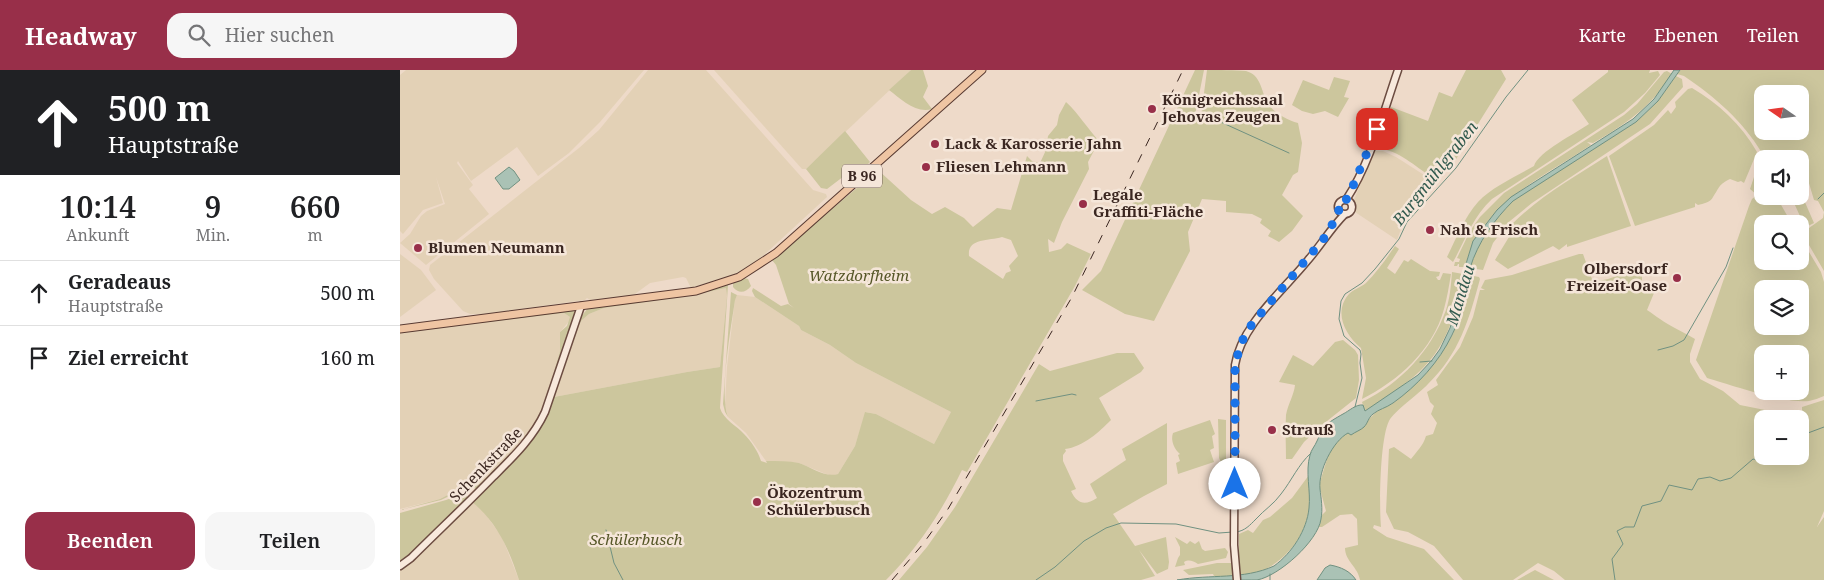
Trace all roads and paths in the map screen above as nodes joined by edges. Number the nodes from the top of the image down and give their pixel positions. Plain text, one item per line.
1 (982, 70) edge
2 (1398, 70) edge
3 (1348, 202) junction
4 (1342, 213) junction
5 (581, 306) junction
6 (400, 329) edge
7 (400, 566) edge
8 (1237, 580) edge

1 - 5 main road, B 96
2 - 3 main road
3 - 4 main road
3 - 4 main road
4 - 8 main road
5 - 6 main road, B 96
5 - 7 main road, Schenkstraße

